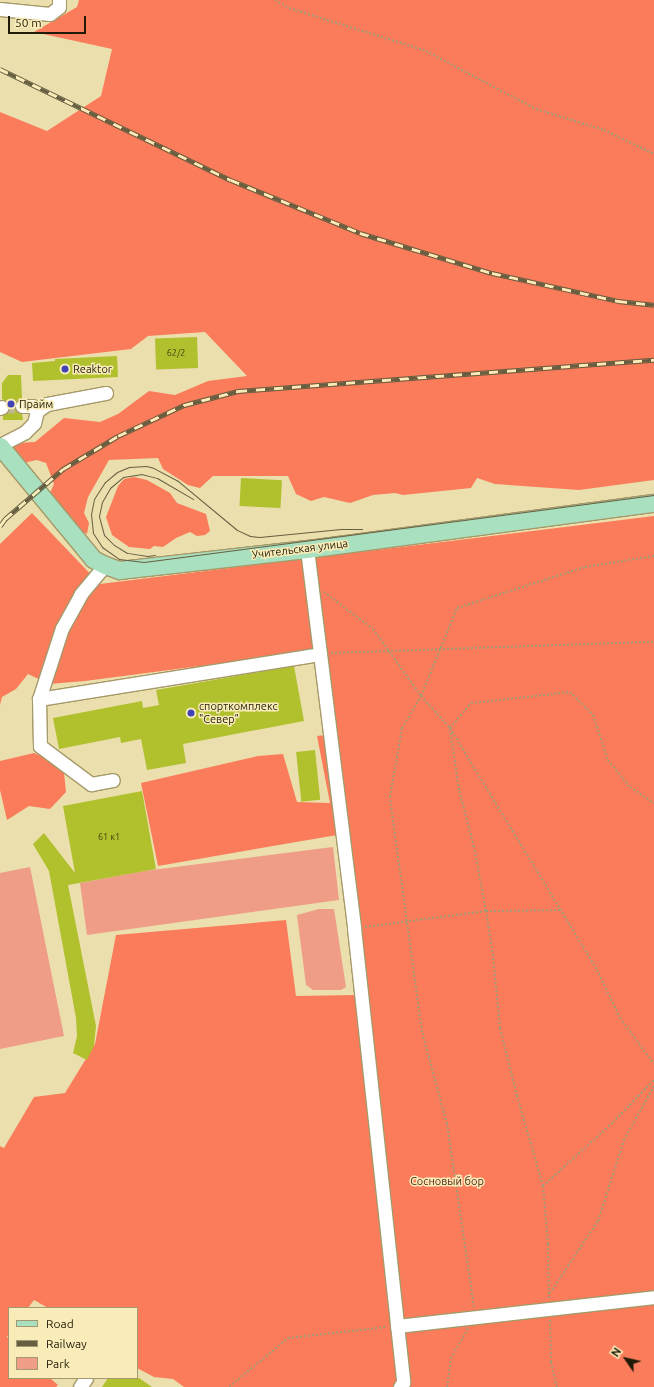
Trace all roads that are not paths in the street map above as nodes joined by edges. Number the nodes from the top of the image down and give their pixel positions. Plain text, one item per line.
1 (59, 0) edge
2 (0, 9) edge
3 (106, 393) dead end
4 (22, 406) tunnel mouth
5 (37, 411) junction
6 (0, 446) edge
7 (654, 503) edge
8 (307, 549) junction
9 (105, 565) junction
10 (319, 654) junction
11 (39, 699) junction
12 (113, 780) dead end
13 (654, 1297) edge
14 (397, 1326) junction
15 (402, 1385) edge

1 - 2 lane
3 - 5 lane
4 - 5 lane
5 - 6 lane
6 - 9 main road, Учительская улица
7 - 8 main road, Учительская улица
8 - 9 main road, Учительская улица
8 - 10 lane
9 - 11 lane
10 - 11 lane
10 - 14 lane
11 - 12 lane
13 - 14 lane
14 - 15 lane

